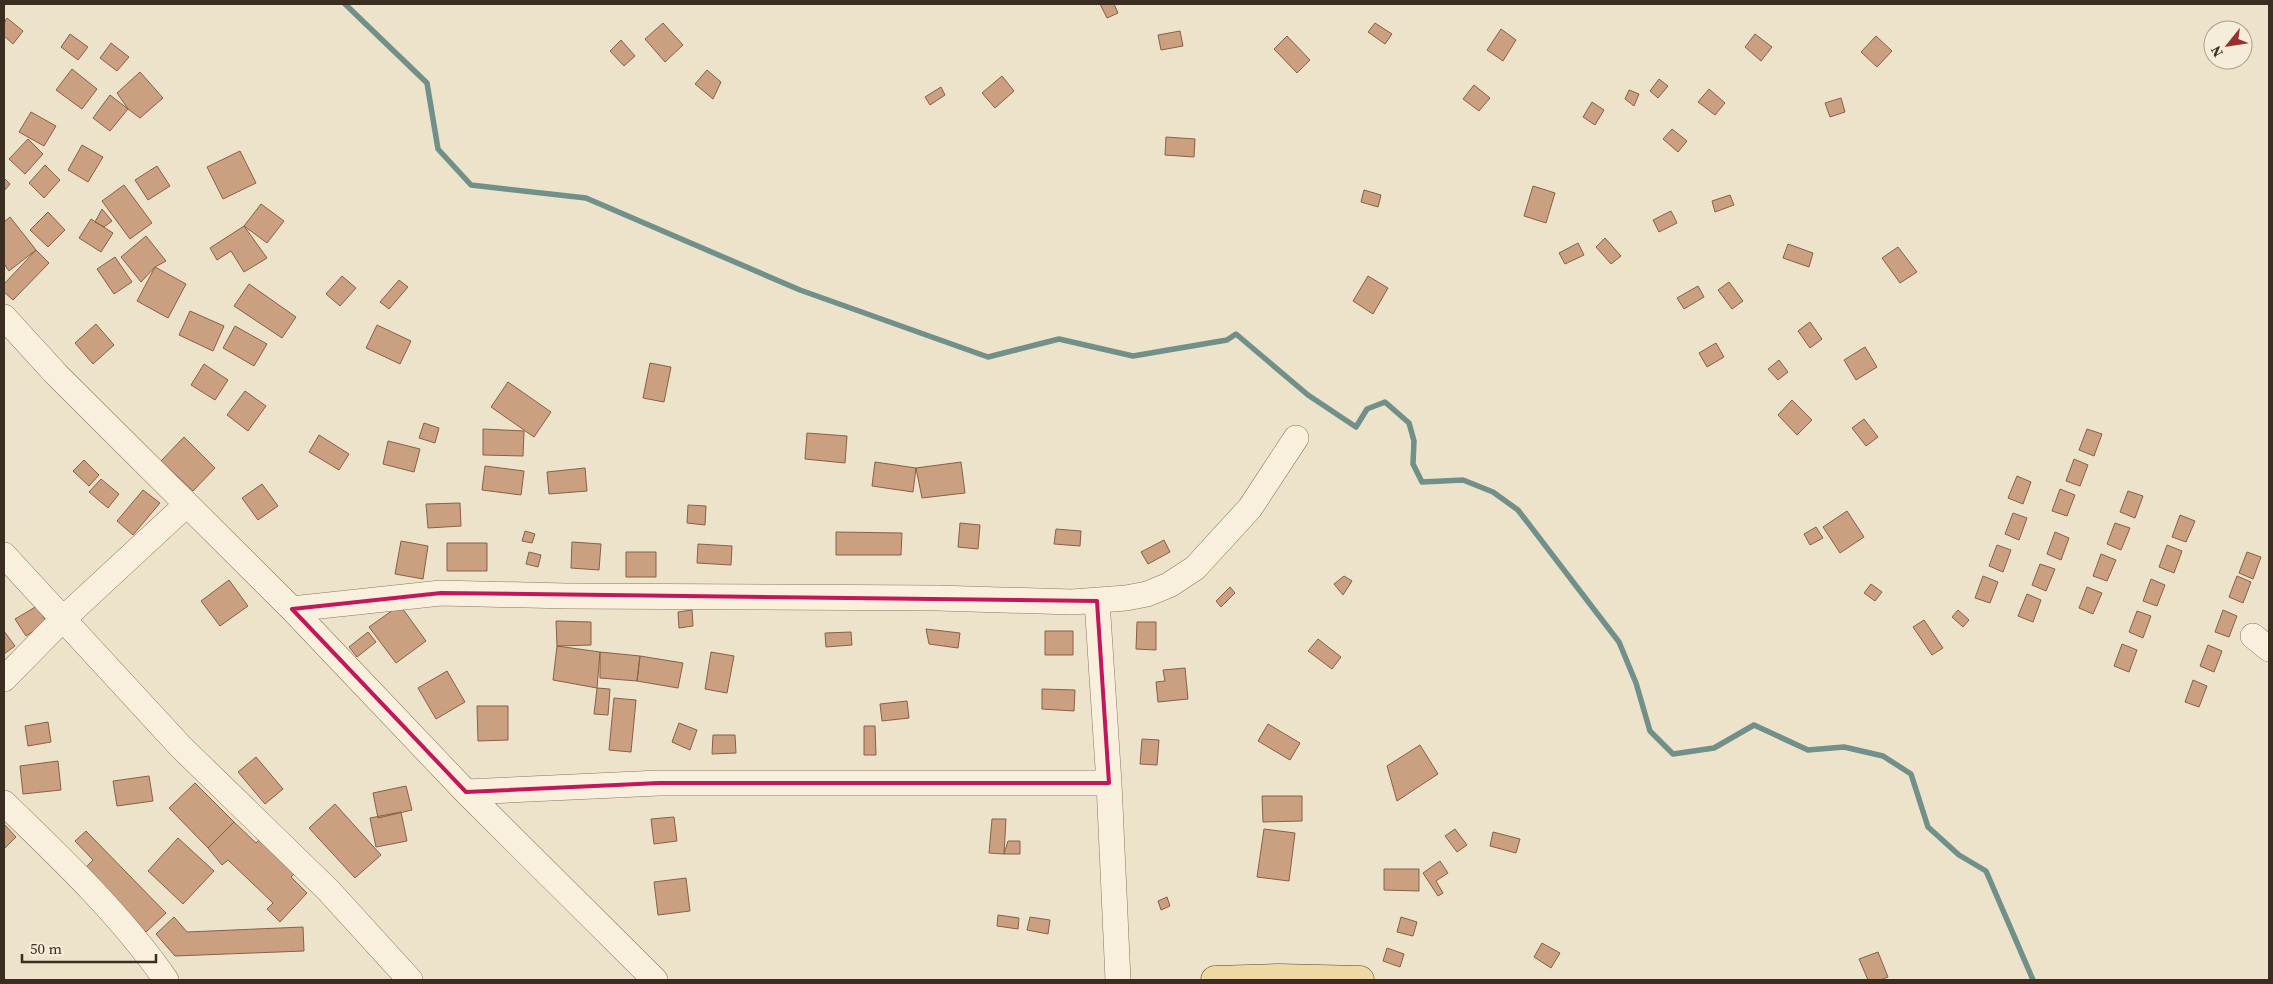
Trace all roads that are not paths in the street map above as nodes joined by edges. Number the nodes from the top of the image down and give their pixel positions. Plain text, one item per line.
1 (4, 317) edge
2 (1296, 438) dead end
3 (186, 505) junction
4 (4, 555) edge
5 (1097, 601) junction
6 (292, 610) junction
7 (63, 619) junction
8 (4, 679) edge
9 (1109, 783) junction
10 (466, 792) junction
11 (4, 803) edge
12 (1279, 979) edge
13 (166, 980) edge
14 (410, 980) edge
15 (655, 980) edge
16 (1118, 980) edge
17 (1215, 980) edge
18 (1360, 980) edge

1 - 3 street
2 - 5 street
3 - 6 street
3 - 7 street
4 - 7 street
5 - 6 street
5 - 9 street
6 - 10 street
7 - 8 street
7 - 14 street
9 - 10 street
9 - 16 street
10 - 15 street
11 - 13 street
12 - 17 main road
12 - 18 main road

